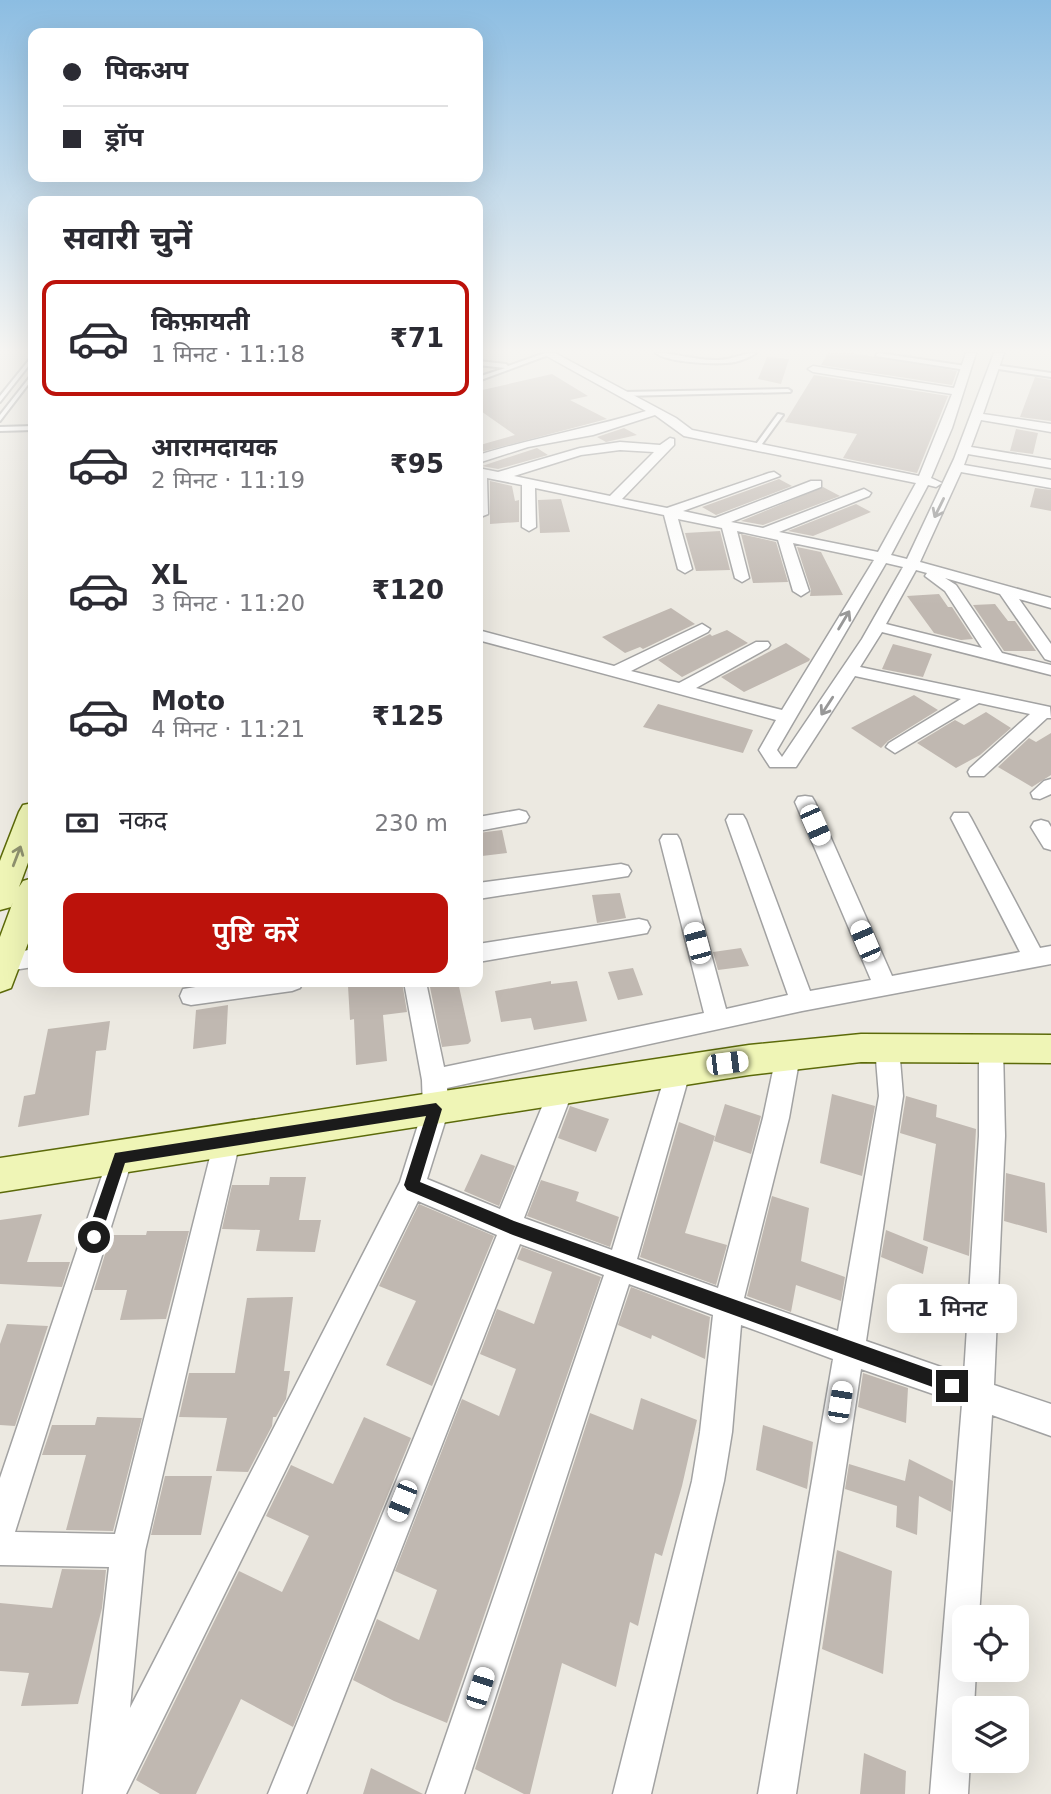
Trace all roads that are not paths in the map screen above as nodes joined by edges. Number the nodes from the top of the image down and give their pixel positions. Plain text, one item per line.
1 (564, 437) edge
2 (675, 437) edge
3 (712, 437) edge
4 (764, 437) edge
5 (941, 437) edge
6 (971, 437) edge
7 (757, 447) junction
8 (663, 449) junction
9 (966, 450) junction
10 (1051, 464) edge
11 (483, 466) edge
12 (958, 468) junction
13 (483, 470) edge
14 (774, 475) dead end
15 (498, 477) junction
16 (923, 480) junction
17 (528, 483) junction
18 (816, 484) dead end
19 (1051, 484) edge
20 (950, 485) junction
21 (864, 493) dead end
22 (612, 501) junction
23 (668, 513) junction
24 (722, 524) junction
25 (529, 527) dead end
26 (765, 533) junction
27 (784, 536) junction
28 (881, 559) junction
29 (912, 564) junction
30 (685, 569) dead end
31 (742, 578) dead end
32 (801, 591) dead end
33 (1007, 592) junction
34 (1051, 603) edge
35 (876, 626) junction
36 (702, 629) dead end
37 (483, 636) edge
38 (762, 646) dead end
39 (1051, 656) edge
40 (997, 658) junction
41 (850, 670) junction
42 (1051, 670) edge
43 (617, 671) junction
44 (679, 690) junction
45 (977, 697) junction
46 (1047, 712) edge
47 (786, 717) junction
48 (895, 747) dead end
49 (977, 772) dead end
50 (805, 802) dead end
51 (519, 817) dead end
52 (961, 818) dead end
53 (736, 820) dead end
54 (483, 823) edge
55 (28, 825) edge
56 (670, 840) dead end
57 (621, 871) dead end
58 (483, 890) edge
59 (0, 899) edge
60 (28, 908) edge
61 (639, 927) dead end
62 (483, 952) edge
63 (1043, 957) edge
64 (13, 966) edge
65 (256, 987) edge
66 (416, 987) edge
67 (885, 987) junction
68 (191, 996) dead end
69 (802, 1002) junction
70 (717, 1020) junction
71 (887, 1047) junction
72 (991, 1048) junction
73 (1051, 1049) edge
74 (788, 1056) junction
75 (679, 1069) junction
76 (562, 1088) junction
77 (435, 1094) junction
78 (227, 1141) junction
79 (120, 1157) junction
80 (2, 1180) edge
81 (412, 1185) junction
82 (510, 1227) junction
83 (621, 1266) junction
84 (728, 1305) junction
85 (849, 1350) junction
86 (978, 1394) junction
87 (1051, 1420) edge
88 (0, 1528) edge
89 (0, 1548) edge
90 (128, 1551) junction
91 (104, 1794) edge
92 (287, 1794) edge
93 (444, 1794) edge
94 (632, 1794) edge
95 (777, 1794) edge
96 (949, 1794) edge

1 - 11 street
2 - 8 street
3 - 7 street
4 - 7 lane
5 - 16 street
6 - 9 street
7 - 16 street
8 - 15 street
8 - 22 street
9 - 10 street
9 - 12 street
12 - 19 street
12 - 20 street
13 - 15 street
14 - 23 street
15 - 17 street
16 - 20 street
16 - 28 street
17 - 22 street
17 - 25 street
18 - 24 street
20 -> 29 street
21 - 26 street
22 - 23 street
23 - 24 street
23 - 30 street
24 - 26 street
24 - 31 street
26 - 27 street
27 - 28 street
27 - 32 street
28 - 29 street
47 -> 28 street
29 - 33 street
29 - 35 street
29 - 40 street
33 - 34 street
33 - 39 street
35 - 40 street
35 - 41 street
36 - 43 street
37 - 43 street
38 - 44 street
40 - 42 street
41 - 45 street
41 -> 47 street
43 - 44 street
44 - 47 street
45 - 46 street
45 - 48 street
46 - 49 street
50 - 67 street
51 - 54 street
52 - 63 street
53 - 69 street
59 -> 55 street
56 - 70 street
57 - 58 street
60 - 64 street
61 - 62 street
63 - 67 street
65 - 68 street
66 - 77 street
67 - 69 street
69 - 70 street
70 - 77 street
71 - 72 street
71 - 74 street
71 - 85 street
72 - 73 street
72 - 86 street
74 - 75 street
74 - 84 street
75 - 76 street
75 - 83 street
76 - 77 street
76 - 82 street
77 - 78 street
77 - 81 street
78 - 79 street
78 - 90 street
79 - 80 street
79 - 88 street
81 - 82 street
81 - 91 street
82 - 83 street
82 - 92 street
83 - 84 street
83 - 93 street
84 - 85 street
84 - 94 street
85 - 86 street
85 - 95 street
86 - 87 street
86 - 96 street
89 - 90 street
90 - 91 street

